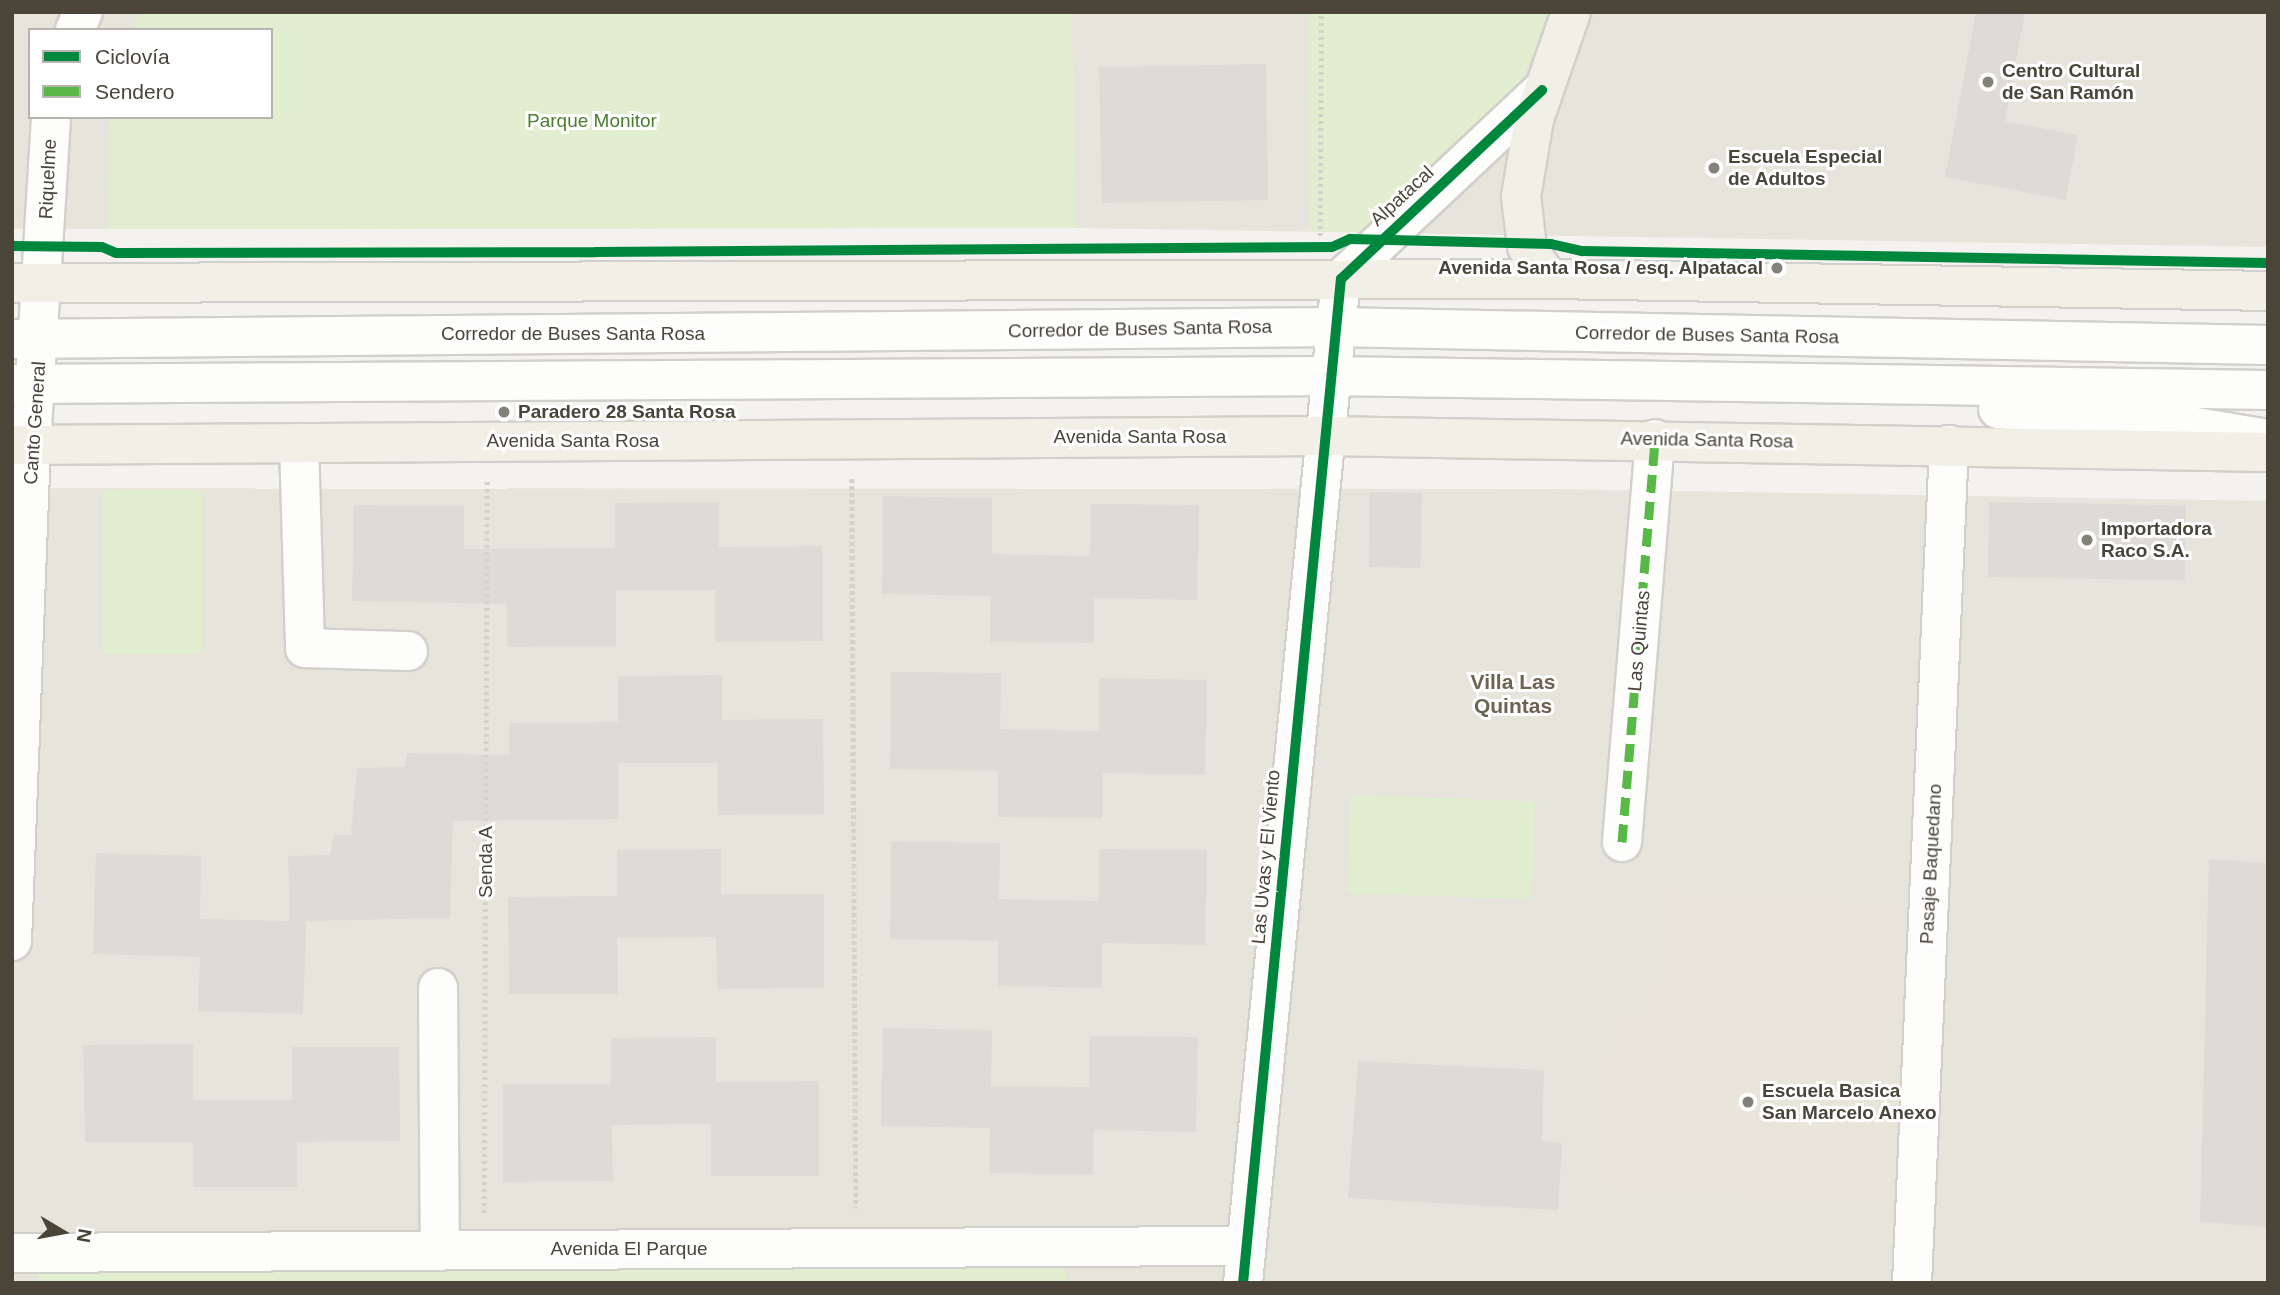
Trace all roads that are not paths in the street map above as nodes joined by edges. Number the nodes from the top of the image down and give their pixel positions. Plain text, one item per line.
1 (83, 12) edge
2 (1571, 12) edge
3 (76, 28) edge
4 (1542, 90) junction
5 (51, 119) edge
6 (1341, 279) junction
7 (1548, 279) junction
8 (29, 283) edge
9 (2268, 291) edge
10 (1335, 327) junction
11 (27, 339) edge
12 (2268, 345) edge
13 (1331, 376) junction
14 (1806, 382) junction
15 (25, 384) edge
16 (2268, 390) edge
17 (1324, 436) junction
18 (1655, 439) junction
19 (2268, 439) edge
20 (299, 443) junction
21 (22, 445) edge
22 (1950, 445) junction
23 (2268, 452) edge
24 (408, 651) dead end
25 (1622, 842) dead end
26 (12, 941) edge
27 (438, 988) dead end
28 (440, 1250) junction
29 (12, 1253) edge
30 (1245, 1264) edge
31 (1912, 1283) edge

1 - 3 street
2 - 4 main road, Alpatacal
4 - 6 street, Alpatacal
4 - 7 main road
5 - 8 street, Riquelme
6 - 7 main road
6 - 8 main road
6 - 10 street
7 - 9 main road
8 - 11 street, Canto General
10 - 11 street, Corredor de Buses Santa Rosa
10 - 12 street, Corredor de Buses Santa Rosa
10 - 13 street
11 - 15 street, Canto General
13 - 14 street
13 - 15 street
13 - 17 street
14 - 16 street
14 - 19 street
15 - 21 street, Canto General
17 - 18 main road, Avenida Santa Rosa
17 - 20 main road, Avenida Santa Rosa
17 - 30 street, Las Uvas y El Viento
18 - 22 main road, Avenida Santa Rosa
18 - 25 street, Las Quintas
20 - 21 main road, Avenida Santa Rosa
20 - 24 street
21 - 26 street, Canto General
22 - 23 main road, Avenida Santa Rosa
22 - 31 street, Pasaje Baquedano
27 - 28 street
28 - 29 street, Avenida El Parque
28 - 30 street, Avenida El Parque

